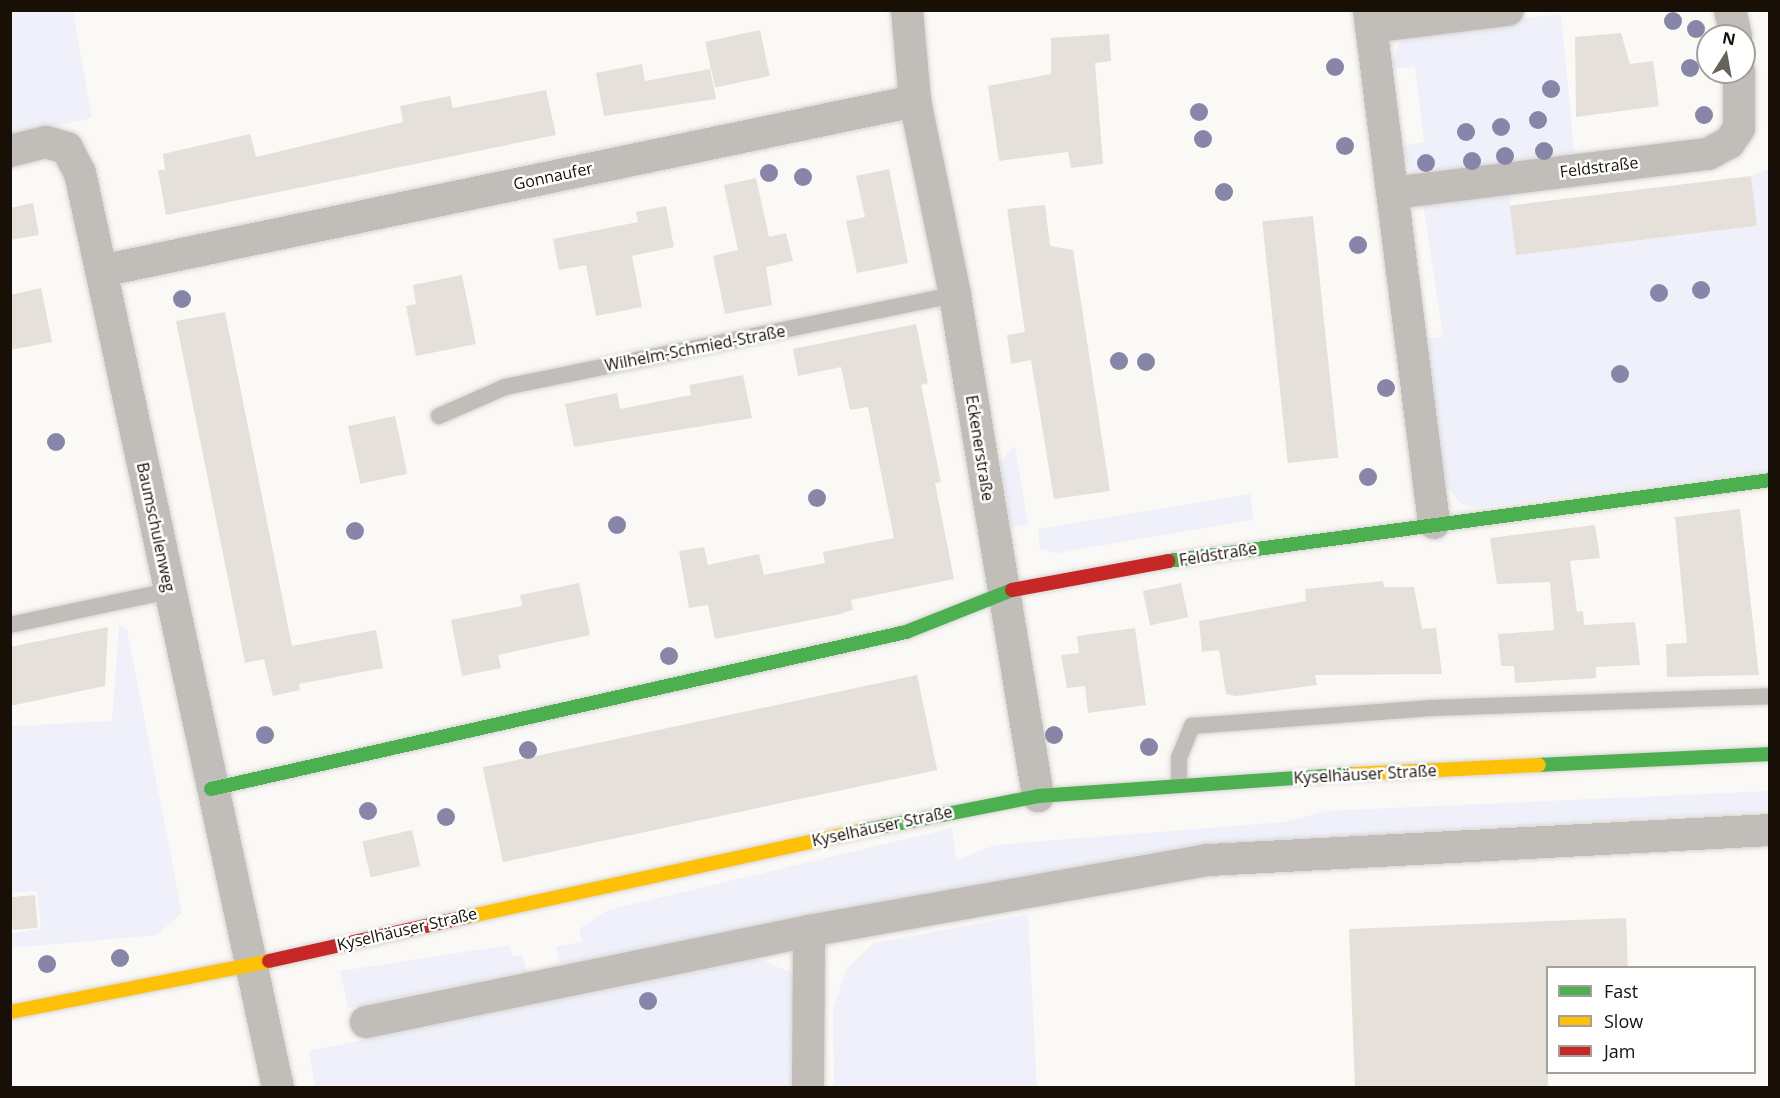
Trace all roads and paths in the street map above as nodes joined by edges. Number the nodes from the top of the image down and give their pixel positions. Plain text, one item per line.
1 (907, 10) edge
2 (1508, 10) edge
3 (1370, 19) edge
4 (1739, 84) edge
5 (915, 101) junction
6 (10, 151) edge
7 (1393, 193) junction
8 (101, 271) junction
9 (955, 295) junction
10 (440, 416) dead end
11 (1770, 480) edge
12 (1434, 524) junction
13 (169, 591) junction
14 (1004, 592) junction
15 (10, 625) edge
16 (1770, 696) edge
17 (1770, 754) edge
18 (1179, 783) junction
19 (211, 789) junction
20 (1038, 796) junction
21 (1770, 830) edge
22 (809, 931) junction
23 (250, 964) junction
24 (10, 1012) edge
25 (366, 1022) dead end
26 (278, 1088) edge
27 (808, 1088) edge

1 - 5 street
2 - 3 street
3 - 7 street
4 - 7 street, Feldstraße
5 - 8 street, Gonnaufer
5 - 9 street, Eckenerstraße
6 - 8 street, Baumschulenweg
7 - 12 street
8 - 13 street, Baumschulenweg
9 - 10 lane, Wilhelm-Schmied-Straße
9 - 14 street, Eckenerstraße
11 - 12 main road, Feldstraße
12 - 14 main road, Feldstraße
13 - 15 lane
13 - 19 street, Baumschulenweg
14 - 19 main road
14 - 20 street, Eckenerstraße
16 - 18 lane
17 - 18 main road, Kyselhäuser Straße
18 - 20 main road, Kyselhäuser Straße
19 - 23 street, Baumschulenweg
20 - 23 main road, Kyselhäuser Straße
21 - 22 street
22 - 25 street
22 - 27 street
23 - 24 main road, Kyselhäuser Straße
23 - 26 street, Baumschulenweg

